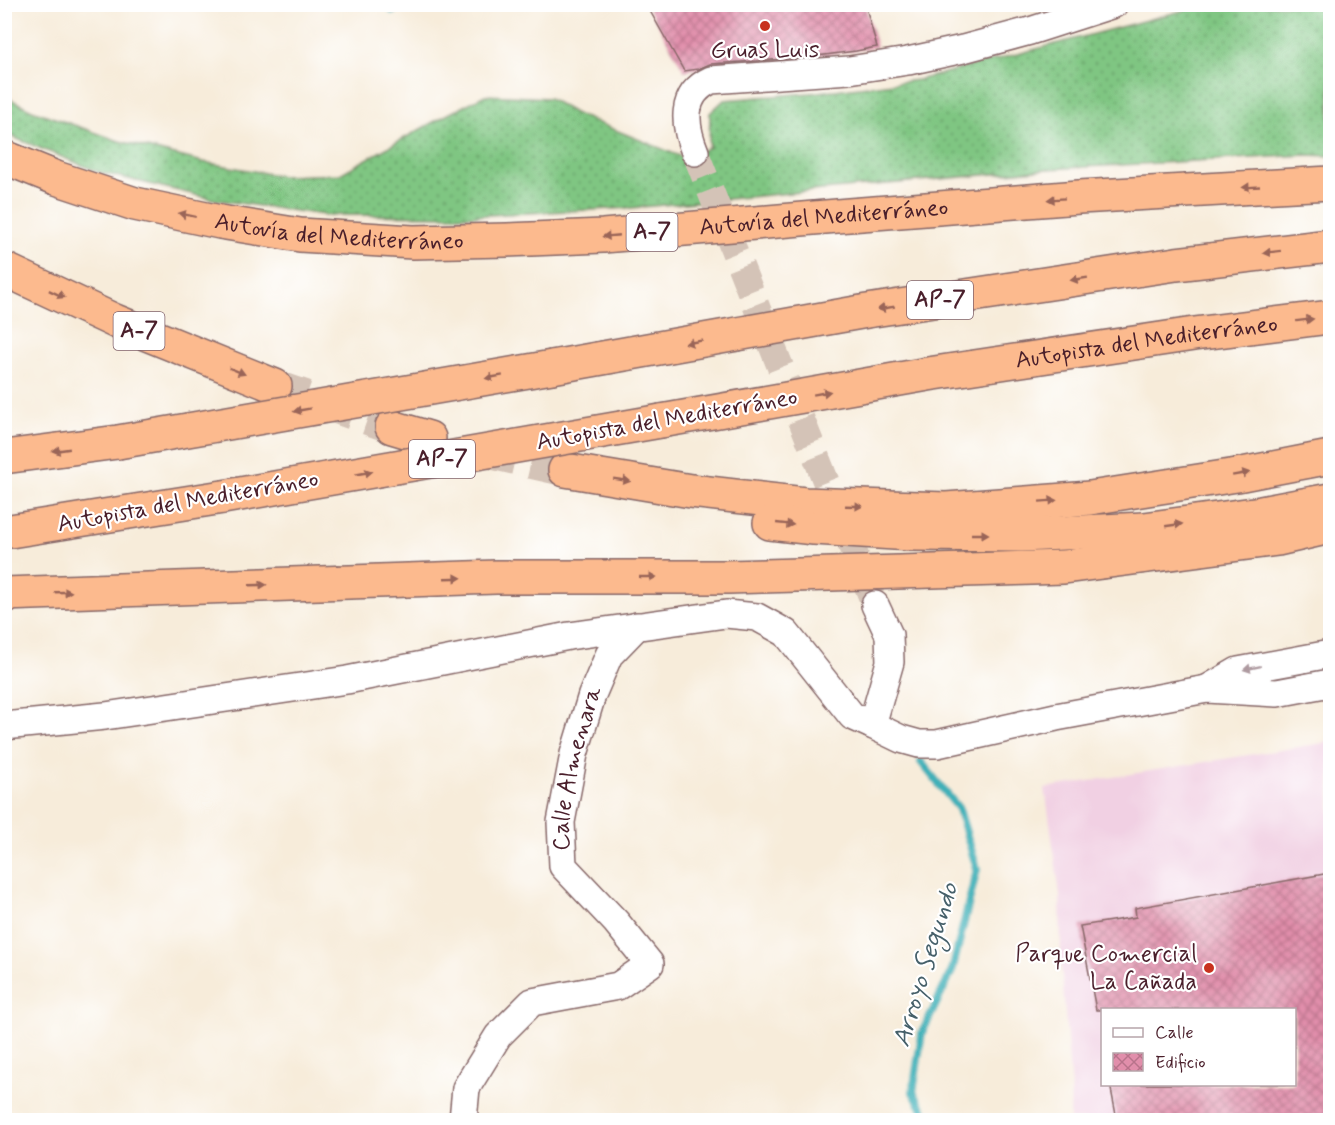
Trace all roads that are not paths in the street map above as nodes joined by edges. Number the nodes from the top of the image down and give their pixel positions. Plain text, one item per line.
1 (1114, 4) edge
2 (695, 152) tunnel mouth
3 (4, 157) edge
4 (1330, 183) edge
5 (1330, 246) edge
6 (4, 269) edge
7 (1330, 317) edge
8 (275, 386) tunnel mouth
9 (392, 427) tunnel mouth
10 (429, 438) dead end
11 (4, 457) edge
12 (1330, 457) edge
13 (565, 470) tunnel mouth
14 (691, 491) junction
15 (1330, 500) edge
16 (1330, 527) edge
17 (4, 532) edge
18 (4, 594) edge
19 (875, 605) tunnel mouth
20 (637, 626) junction
21 (1330, 654) edge
22 (1330, 668) edge
23 (1330, 684) edge
24 (1208, 689) junction
25 (1248, 691) junction
26 (872, 725) junction
27 (4, 726) edge
28 (463, 1120) edge

1 - 2 street
4 -> 3 highway, Autovía del Mediterráneo / A-7
5 -> 11 highway, AP-7, bridge
6 -> 8 highway, A-7
17 -> 7 highway, Autopista del Mediterráneo / AP-7, bridge
9 - 10 highway
14 -> 12 highway
13 -> 14 highway
14 -> 15 highway
18 -> 16 highway
19 - 26 street
20 - 26 street
20 - 27 street
20 - 28 street, Calle Almenara
21 -> 24 street
22 - 25 street
23 - 25 street
24 - 25 street
24 - 26 street

